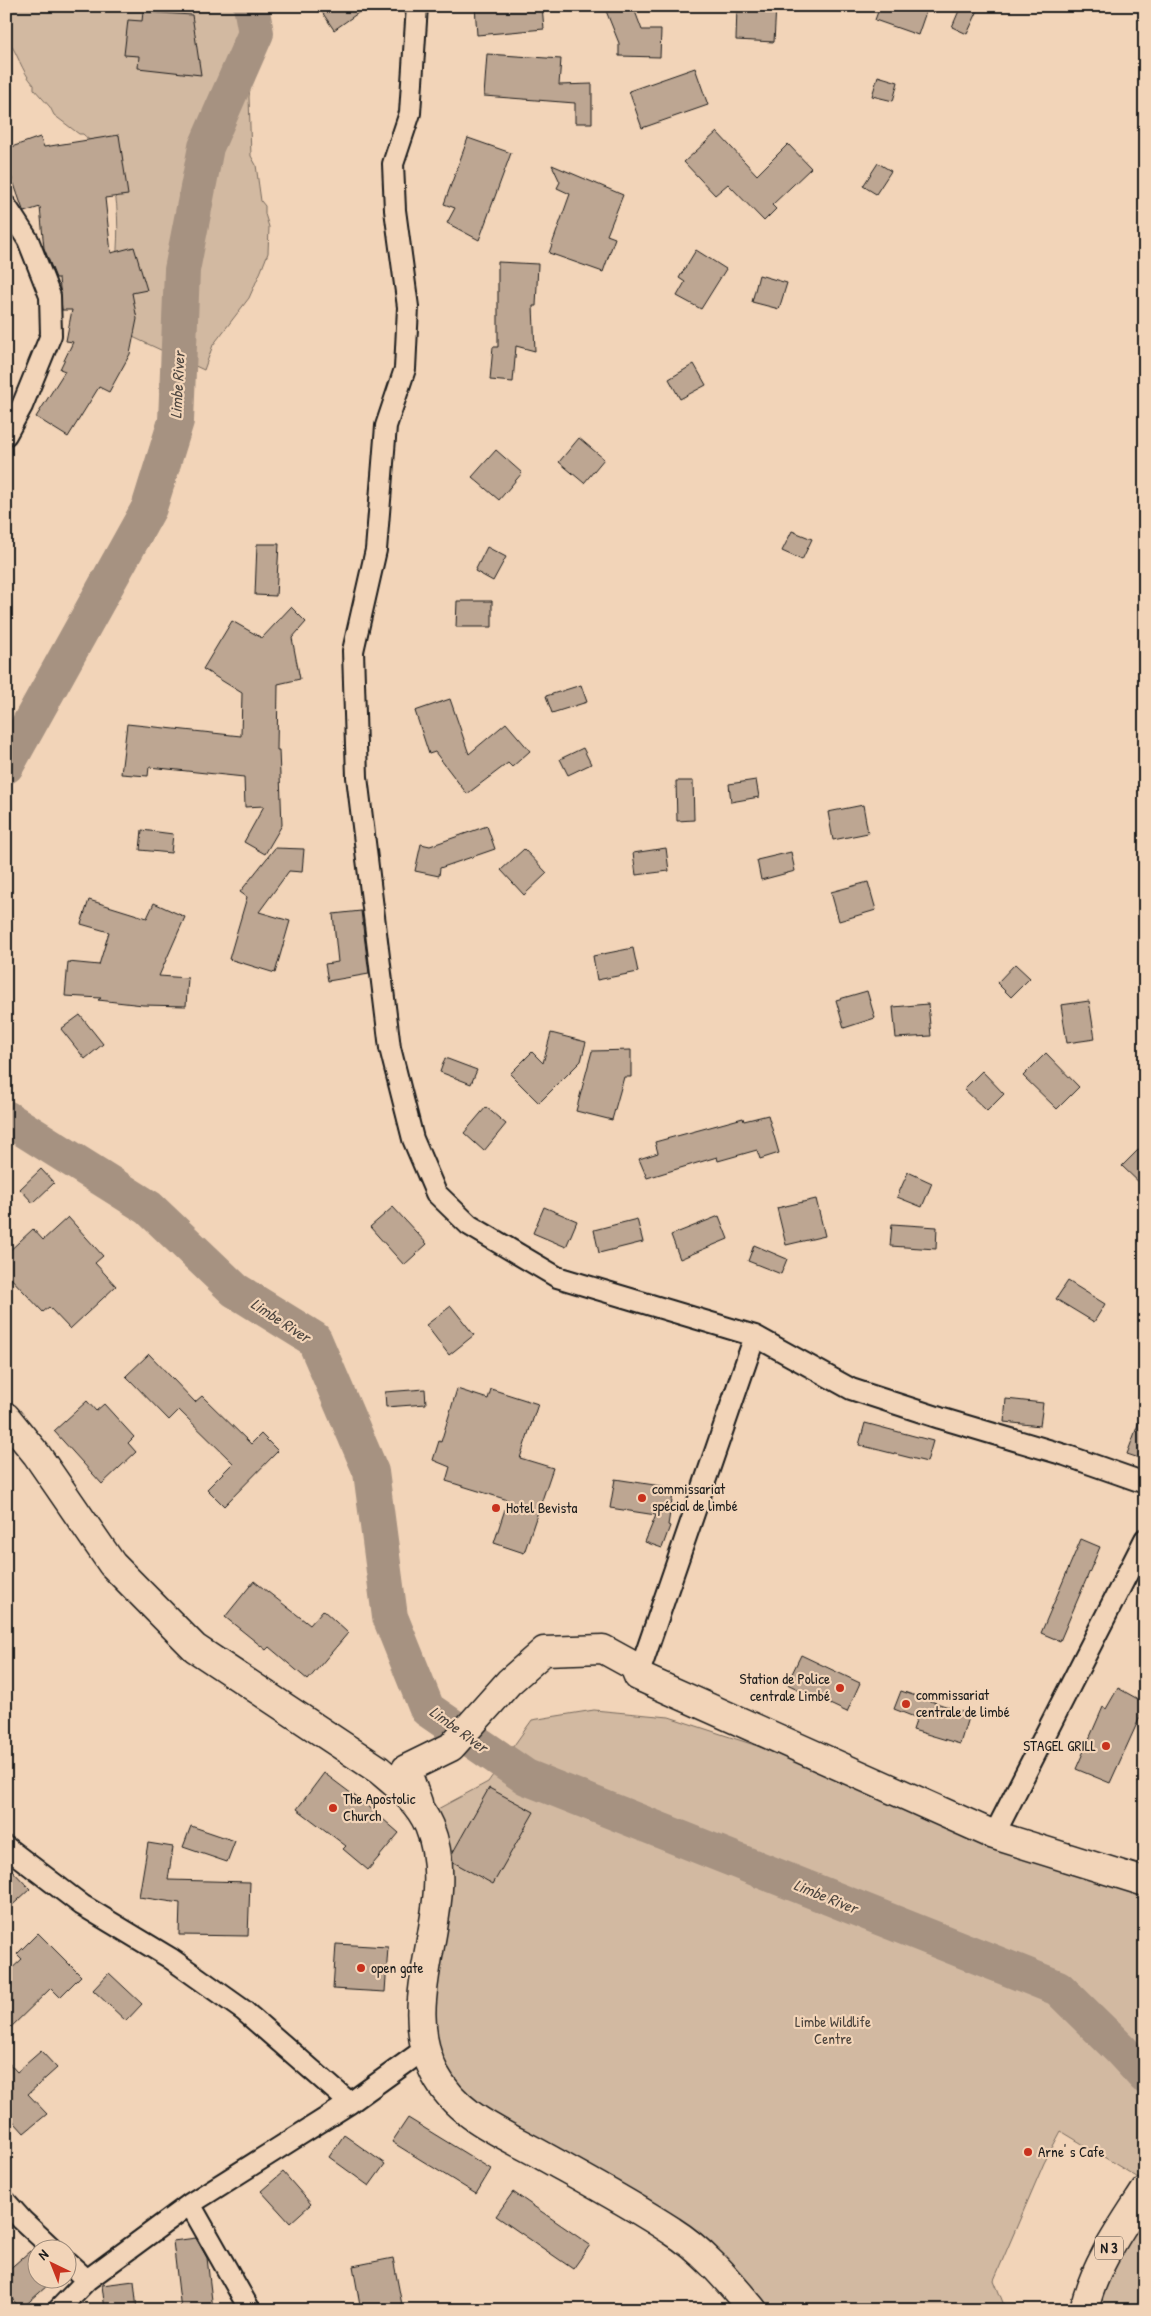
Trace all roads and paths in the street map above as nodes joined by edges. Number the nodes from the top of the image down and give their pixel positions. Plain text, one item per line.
1 (417, 6) edge
2 (6, 206) edge
3 (6, 435) edge
4 (756, 1336) junction
5 (6, 1416) edge
6 (1145, 1483) edge
7 (1145, 1539) edge
8 (638, 1676) junction
9 (420, 1811) junction
10 (994, 1835) junction
11 (6, 1847) edge
12 (1145, 1882) edge
13 (425, 2049) junction
14 (350, 2103) junction
15 (1145, 2191) edge
16 (6, 2202) edge
17 (190, 2204) junction
18 (41, 2238) edge
19 (78, 2271) edge
20 (87, 2280) junction
21 (58, 2310) edge
22 (250, 2310) edge
23 (753, 2310) edge
24 (1084, 2310) edge

1 - 4 street
2 - 3 street
4 - 6 street
4 - 8 street
5 - 9 main road
7 - 10 street
8 - 9 main road
8 - 10 main road
9 - 13 main road
10 - 12 main road
11 - 14 street
13 - 14 street
13 - 23 main road
14 - 17 street
15 - 24 main road, N 3
16 - 18 street
17 - 20 street
17 - 22 street
19 - 20 street
20 - 21 street

